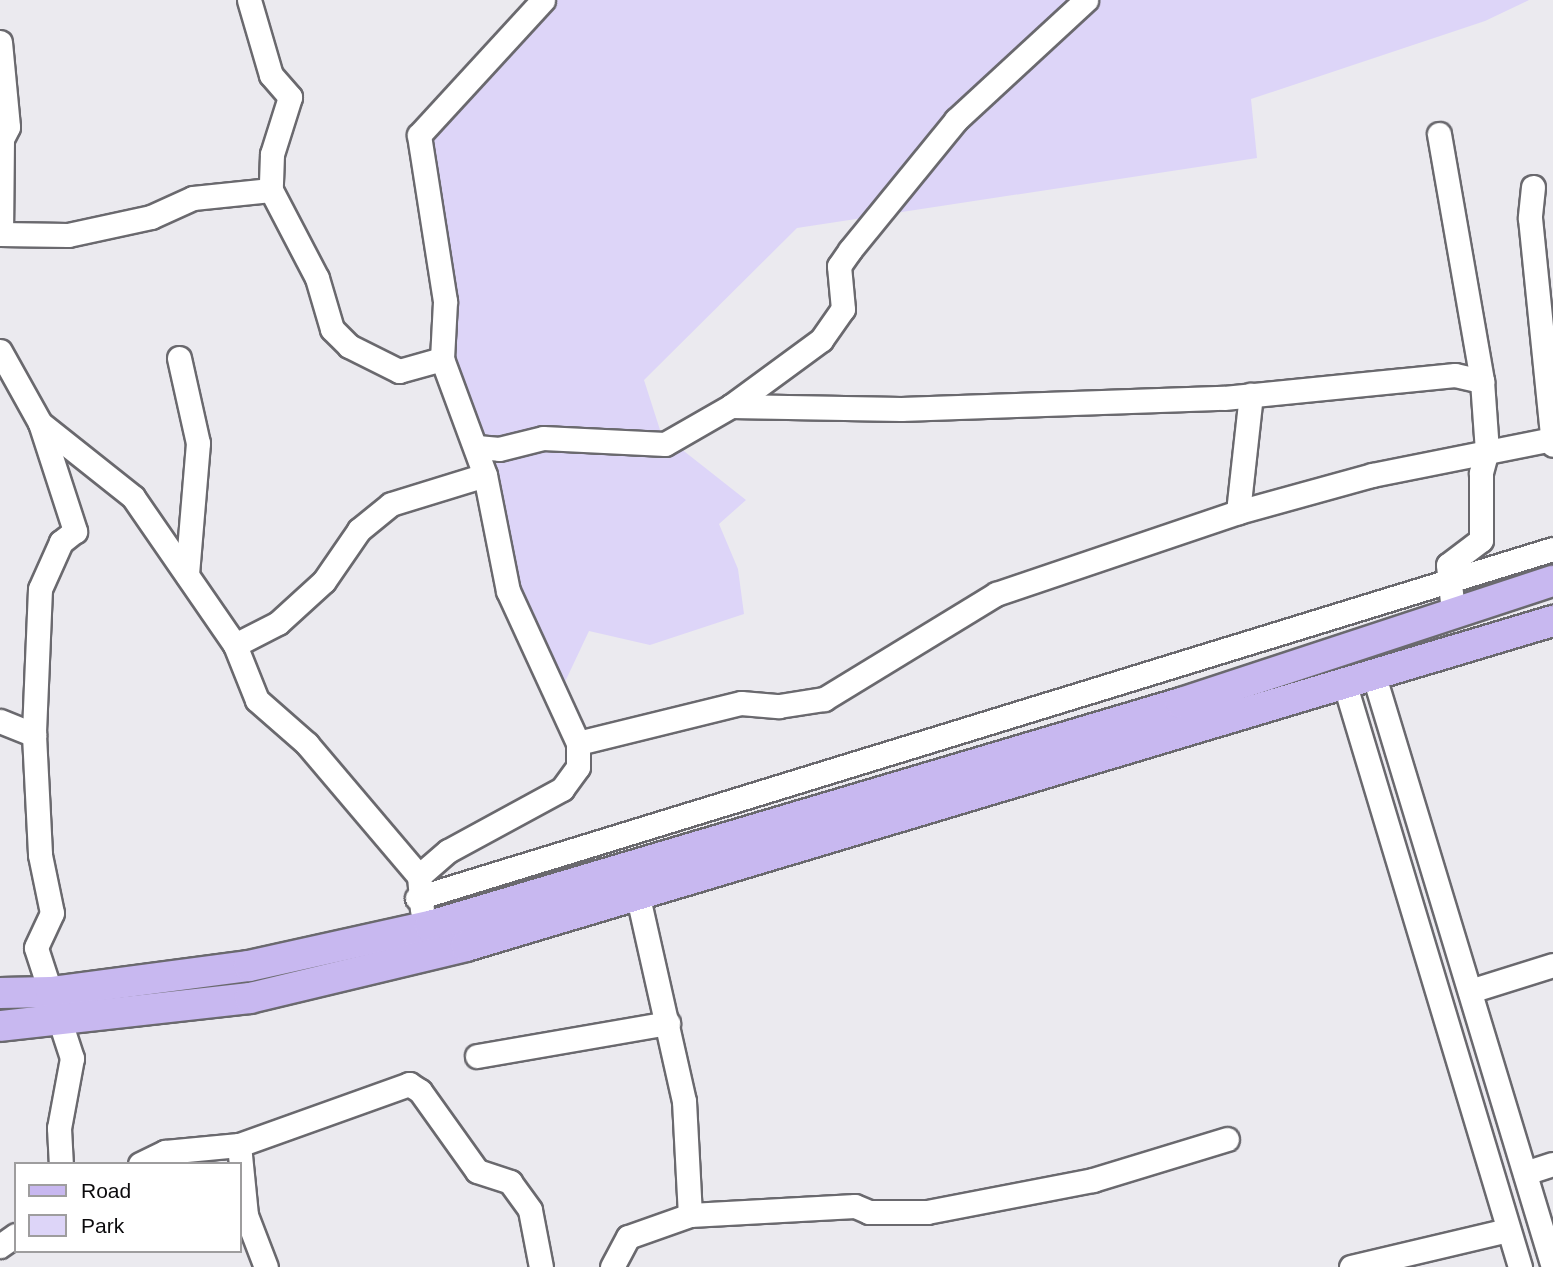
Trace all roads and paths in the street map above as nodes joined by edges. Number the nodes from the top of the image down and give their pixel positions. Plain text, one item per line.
1 (249, 0) edge
2 (543, 0) edge
3 (1086, 0) edge
4 (0, 42) edge
5 (1438, 134) dead end
6 (1, 139) edge
7 (1533, 187) dead end
8 (271, 190) junction
9 (0, 233) edge
10 (0, 351) edge
11 (179, 358) dead end
12 (442, 359) junction
13 (1482, 381) junction
14 (1251, 395) junction
15 (731, 407) junction
16 (40, 424) junction
17 (1553, 442) edge
18 (477, 447) junction
19 (1487, 450) junction
20 (485, 475) junction
21 (1238, 512) junction
22 (1553, 549) edge
23 (187, 575) junction
24 (1450, 580) junction
25 (1553, 582) edge
26 (1453, 611) junction
27 (1553, 621) edge
28 (236, 645) junction
29 (1374, 676) junction
30 (1345, 685) junction
31 (0, 721) edge
32 (34, 735) junction
33 (578, 743) junction
34 (418, 887) junction
35 (638, 897) junction
36 (430, 926) junction
37 (1553, 965) edge
38 (1470, 991) junction
39 (51, 992) junction
40 (0, 993) edge
41 (61, 1023) junction
42 (668, 1023) junction
43 (0, 1026) edge
44 (477, 1056) dead end
45 (1227, 1139) dead end
46 (239, 1145) junction
47 (61, 1162) edge
48 (144, 1162) edge
49 (241, 1162) edge
50 (1553, 1164) edge
51 (1525, 1172) junction
52 (242, 1175) edge
53 (690, 1215) junction
54 (1508, 1230) junction
55 (266, 1267) edge
56 (541, 1267) edge
57 (612, 1267) edge
58 (1351, 1267) edge
59 (1520, 1267) edge
60 (1553, 1267) edge

1 - 8 street
2 - 12 street
3 - 15 street
4 - 6 street
5 - 13 street
6 - 9 street
7 - 17 street
8 - 9 street
8 - 12 street
10 - 16 street
11 - 23 street
12 - 18 street
13 - 14 street
13 - 19 street
14 - 15 street
14 - 21 street
15 - 18 street
16 - 23 street
16 - 32 street
17 - 19 street
18 - 20 street
19 - 21 street
19 - 24 street
20 - 28 street
20 - 33 street
21 - 33 street
22 - 24 street
23 - 28 street
24 - 26 street
24 - 34 street
25 - 26 main road
26 - 36 main road
27 - 29 main road
28 - 34 street
29 - 30 main road
29 - 38 street
30 - 35 main road
30 - 54 street
31 - 32 street
32 - 39 street
33 - 34 street
34 - 36 street
35 - 41 main road
35 - 42 street
36 - 39 main road
37 - 38 street
38 - 51 street
39 - 40 main road
39 - 41 street
41 - 43 main road
41 - 47 street
42 - 44 street
42 - 53 street
45 - 53 street
46 - 48 street
46 - 49 street
46 - 56 street
50 - 51 street
51 - 60 street
52 - 55 street
53 - 57 street
54 - 58 street
54 - 59 street

